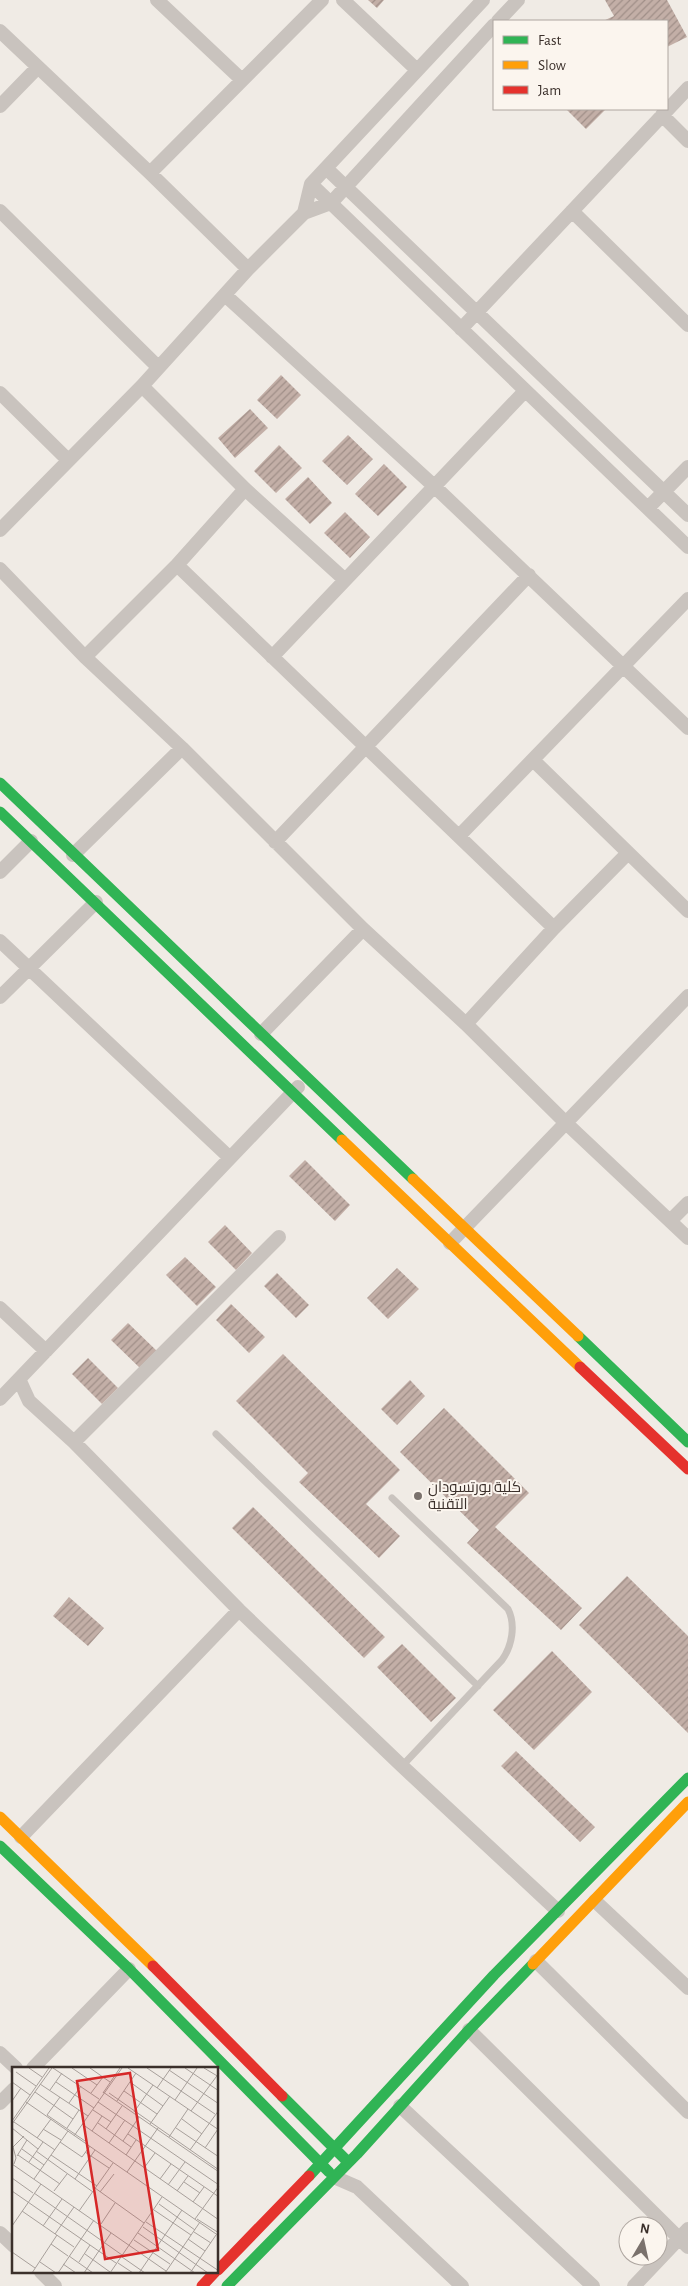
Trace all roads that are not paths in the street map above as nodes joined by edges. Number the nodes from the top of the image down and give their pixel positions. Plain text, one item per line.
1 (156, 0) edge
2 (322, 0) edge
3 (343, 0) edge
4 (483, 0) edge
5 (518, 0) edge
6 (499, 20) edge
7 (493, 26) edge
8 (0, 31) edge
9 (38, 67) junction
10 (417, 70) junction
11 (242, 80) junction
12 (688, 88) edge
13 (0, 106) edge
14 (668, 109) edge
15 (667, 110) edge
16 (662, 115) junction
17 (688, 141) edge
18 (326, 168) junction
19 (150, 172) junction
20 (311, 184) junction
21 (346, 188) junction
22 (331, 203) junction
23 (0, 211) edge
24 (572, 212) junction
25 (304, 213) junction
26 (248, 269) junction
27 (225, 295) junction
28 (478, 312) junction
29 (688, 325) edge
30 (461, 330) junction
31 (158, 367) junction
32 (142, 386) junction
33 (524, 392) junction
34 (0, 393) edge
35 (68, 460) junction
36 (688, 466) edge
37 (434, 486) junction
38 (245, 488) junction
39 (664, 491) junction
40 (648, 508) junction
41 (688, 515) edge
42 (0, 530) edge
43 (688, 547) edge
44 (177, 564) junction
45 (0, 569) edge
46 (529, 575) junction
47 (344, 579) junction
48 (688, 600) edge
49 (85, 657) junction
50 (272, 657) junction
51 (625, 667) junction
52 (688, 728) edge
53 (364, 746) junction
54 (182, 748) junction
55 (533, 760) junction
56 (0, 783) edge
57 (0, 812) edge
58 (459, 836) junction
59 (31, 841) junction
60 (275, 842) junction
61 (628, 853) junction
62 (73, 855) junction
63 (0, 872) edge
64 (96, 902) junction
65 (688, 911) edge
66 (554, 928) junction
67 (363, 929) junction
68 (0, 941) edge
69 (28, 968) junction
70 (688, 996) edge
71 (0, 997) edge
72 (466, 1024) junction
73 (261, 1034) junction
74 (308, 1077) junction
75 (292, 1094) junction
76 (566, 1123) junction
77 (230, 1156) junction
78 (688, 1203) edge
79 (670, 1221) junction
80 (464, 1228) junction
81 (280, 1237) dead end
82 (688, 1238) edge
83 (450, 1243) junction
84 (0, 1308) edge
85 (46, 1351) junction
86 (20, 1379) junction
87 (0, 1399) edge
88 (216, 1434) dead end
89 (74, 1442) junction
90 (688, 1442) edge
91 (688, 1469) edge
92 (392, 1498) dead end
93 (239, 1610) junction
94 (478, 1686) junction
95 (402, 1766) junction
96 (688, 1778) edge
97 (688, 1802) edge
98 (0, 1817) edge
99 (21, 1837) junction
100 (0, 1846) edge
101 (594, 1901) junction
102 (558, 1911) junction
103 (536, 1961) junction
104 (129, 1969) junction
105 (688, 1988) edge
106 (468, 2030) junction
107 (0, 2053) edge
108 (15, 2067) edge
109 (34, 2067) edge
110 (12, 2091) edge
111 (0, 2103) edge
112 (400, 2106) junction
113 (688, 2112) edge
114 (335, 2149) junction
115 (348, 2162) junction
116 (320, 2164) junction
117 (334, 2177) junction
118 (357, 2187) junction
119 (0, 2233) edge
120 (685, 2238) edge
121 (12, 2244) edge
122 (219, 2268) edge
123 (42, 2274) edge
124 (213, 2274) edge
125 (55, 2286) edge
126 (202, 2286) edge
127 (228, 2286) edge
128 (462, 2286) edge
129 (593, 2286) edge
130 (634, 2286) edge

1 - 11 street
2 - 11 street
3 - 10 street
4 - 10 street
5 - 6 street
7 - 21 street
8 - 9 street
9 - 13 street
9 - 19 street
10 - 18 street
11 - 19 street
12 - 14 street
15 - 16 street
16 - 17 street
16 - 24 street
18 - 20 street
18 - 21 street
19 - 26 street
20 - 22 street
20 - 25 street
21 - 22 street
21 - 28 street
22 - 25 street
22 - 30 street
23 - 31 street
24 - 28 street
24 - 29 street
25 - 26 street
26 - 27 street
27 - 31 street
27 - 37 street
28 - 30 street
28 - 39 street
30 - 33 street
31 - 32 street
32 - 35 street
32 - 38 street
33 - 37 street
33 - 40 street
34 - 35 street
35 - 42 street
36 - 39 street
37 - 46 street
37 - 47 street
38 - 44 street
38 - 47 street
39 - 40 street
39 - 41 street
40 - 43 street
44 - 49 street
44 - 50 street
45 - 49 street
46 - 51 street
46 - 53 street
47 - 50 street
48 - 51 street
49 - 54 street
50 - 53 street
51 - 52 street
51 - 55 street
53 - 58 street
53 - 60 street
54 - 60 street
54 - 62 street
55 - 58 street
55 - 61 street
56 - 62 street
57 - 59 street
58 - 66 street
59 - 63 street
59 - 64 street
60 - 67 street
61 - 65 street
61 - 66 street
62 - 73 street
64 - 69 street
64 - 75 street
66 - 72 street
67 - 72 street
67 - 73 street
68 - 69 street
69 - 71 street
69 - 77 street
70 - 76 street
72 - 76 street
73 - 74 street
74 - 75 street
74 - 80 street
75 - 77 street
75 - 83 street
76 - 79 street
76 - 80 street
77 - 85 street
78 - 79 street
79 - 82 street
80 - 83 street
80 - 90 street
81 - 89 street
83 - 91 street
84 - 85 street
85 - 86 street
86 - 87 street
86 - 89 street
88 - 94 lane
89 - 93 street
92 - 94 lane
93 - 95 street
93 - 99 street
94 - 95 lane
95 - 102 street
96 - 102 street
97 - 101 street
98 - 99 street
99 - 114 street
100 - 104 street
101 - 103 street
101 - 105 street
102 - 114 street
103 - 106 street
103 - 113 street
104 - 109 street
104 - 116 street
106 - 112 street
106 - 120 street
107 - 108 street
110 - 111 street
112 - 115 street
112 - 129 street
114 - 115 street
114 - 116 street
115 - 117 street
115 - 118 street
116 - 117 street
116 - 122 street
117 - 118 street
117 - 127 street
118 - 128 street
119 - 121 street
120 - 130 street
123 - 125 street
124 - 126 street

